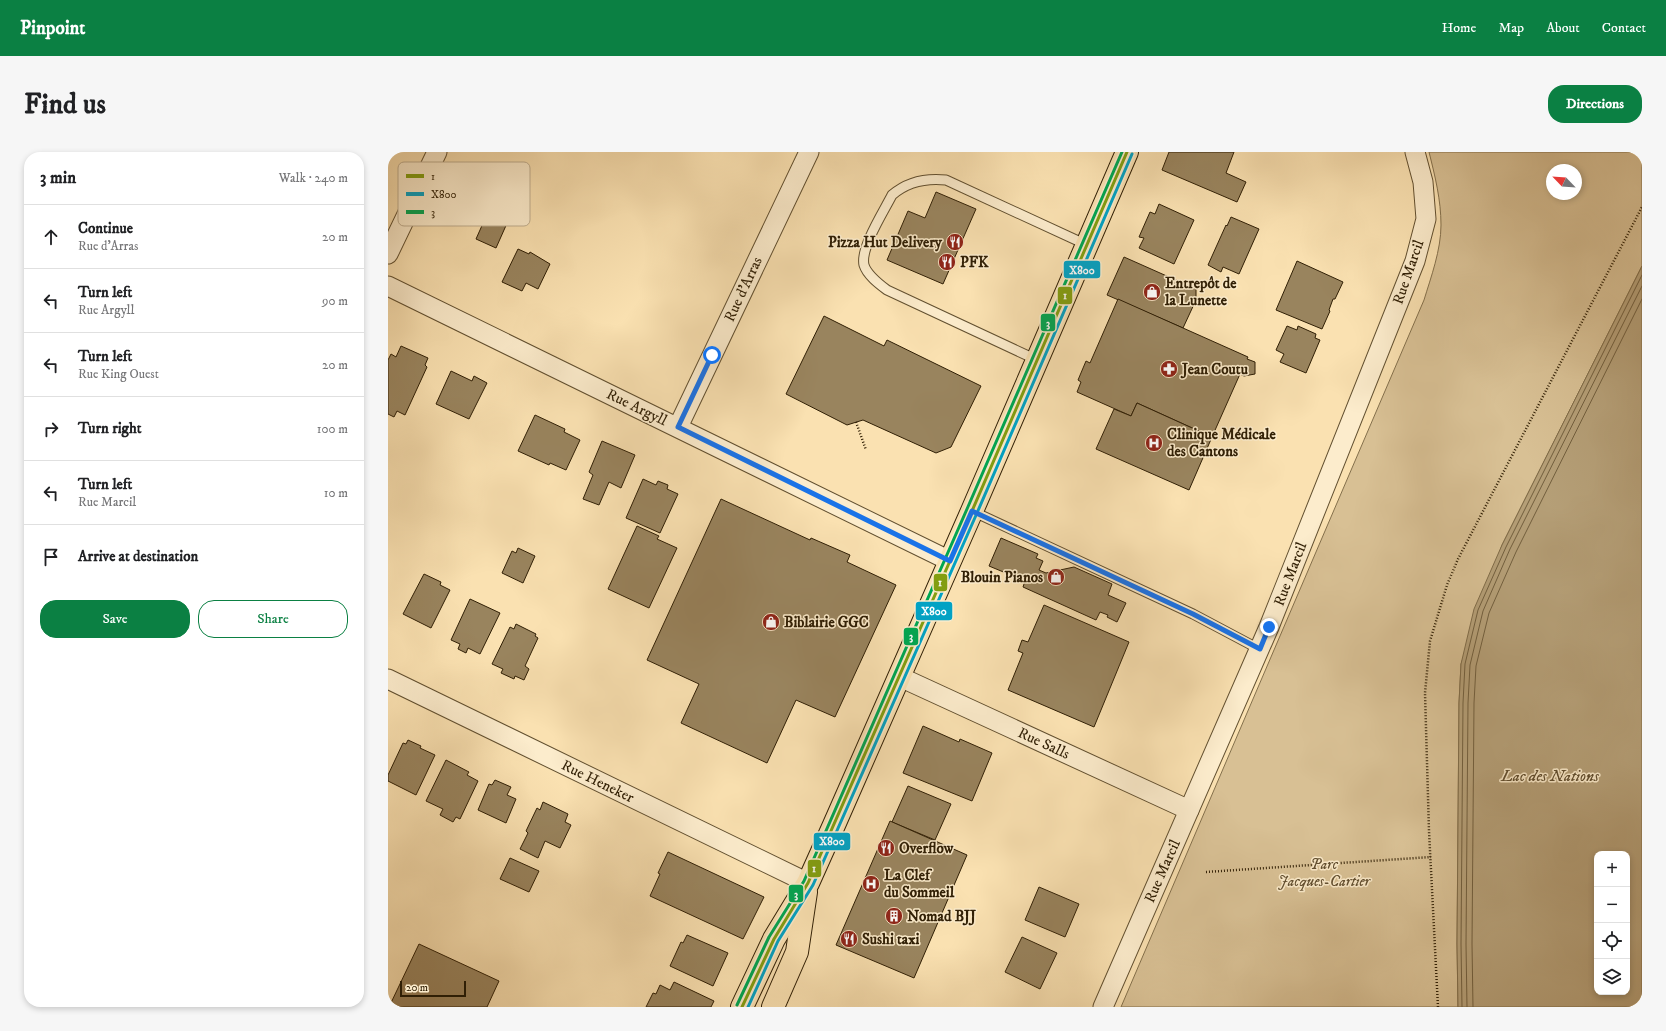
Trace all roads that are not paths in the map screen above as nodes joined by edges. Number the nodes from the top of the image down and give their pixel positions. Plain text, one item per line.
1 (437, 152) edge
2 (809, 152) edge
3 (1127, 152) edge
4 (1415, 152) edge
5 (432, 162) edge
6 (401, 226) edge
7 (1086, 245) junction
8 (388, 254) edge
9 (388, 286) edge
10 (1038, 360) junction
11 (678, 427) junction
12 (972, 511) junction
13 (950, 561) junction
14 (1260, 649) junction
15 (900, 677) junction
16 (388, 679) edge
17 (1189, 810) junction
18 (808, 883) junction
19 (742, 1007) edge
20 (773, 1007) edge
21 (1103, 1007) edge

1 - 5 street
2 - 11 street, Rue d'Arras
3 - 7 main road
4 - 14 street, Rue Marcil
6 - 8 street
7 - 10 main road
7 - 10 lane
9 - 11 street, Rue Argyll
10 - 12 main road
11 - 13 street, Rue Argyll
12 - 13 main road
12 - 14 lane
13 - 15 main road
14 - 17 street, Rue Marcil
15 - 17 street, Rue Salls
15 - 18 main road
16 - 18 street, Rue Heneker
17 - 21 street, Rue Marcil
18 - 19 main road
18 - 20 main road

